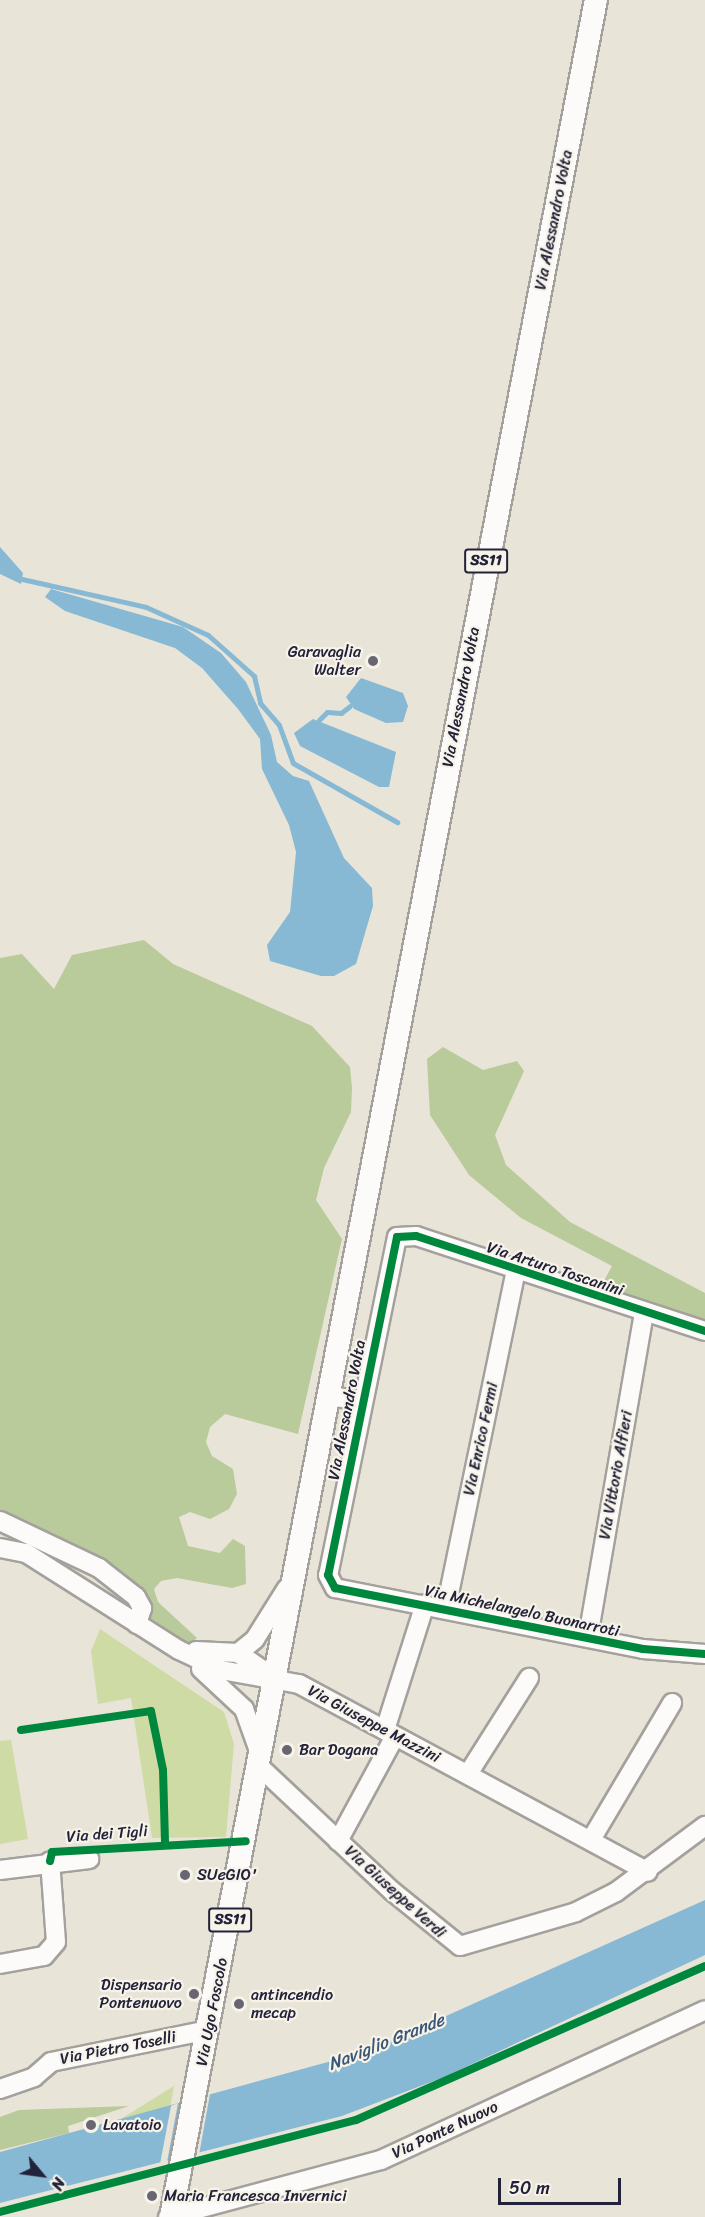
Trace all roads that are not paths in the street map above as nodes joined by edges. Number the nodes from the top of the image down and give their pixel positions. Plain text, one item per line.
1 (596, 0) edge
2 (397, 1237) joint
3 (516, 1271) junction
4 (644, 1312) junction
5 (705, 1331) edge
6 (330, 1396) junction
7 (363, 1401) junction
8 (0, 1521) edge
9 (0, 1548) edge
10 (301, 1553) junction
11 (335, 1588) joint
12 (425, 1604) junction
13 (446, 1608) junction
14 (137, 1624) junction
15 (588, 1637) junction
16 (178, 1650) junction
17 (238, 1653) junction
18 (705, 1654) edge
19 (529, 1678) dead end
20 (277, 1680) junction
21 (672, 1703) dead end
22 (390, 1733) junction
23 (261, 1766) junction
24 (468, 1774) junction
25 (705, 1826) edge
26 (592, 1838) junction
27 (338, 1841) junction
28 (89, 1859) dead end
29 (50, 1861) junction
30 (0, 1870) edge
31 (648, 1872) junction
32 (0, 1964) edge
33 (705, 2010) edge
34 (208, 2030) junction
35 (0, 2089) edge
36 (170, 2216) edge

1 - 6 main road, Via Alessandro Volta / SS11
2 - 3 street, Via Arturo Toscanini
2 - 7 street, Via Alessandro Volta
3 - 4 street, Via Arturo Toscanini
3 - 13 street, Via Enrico Fermi
4 - 5 street, Via Arturo Toscanini
4 - 15 street, Via Vittorio Alfieri
6 - 7 street, Via Alessandro Volta
6 - 10 main road, Via Alessandro Volta / SS11
7 - 11 street, Via Alessandro Volta
8 - 14 street
9 - 14 street
10 - 17 street
10 - 20 main road, Via Alessandro Volta / SS11
11 - 12 street, Via Michelangelo Buonarroti
12 - 13 street, Via Michelangelo Buonarroti
12 - 22 street
13 - 15 street, Via Michelangelo Buonarroti
14 - 16 street
15 - 18 street, Via Michelangelo Buonarroti
16 - 17 street
16 - 20 street, Via Giuseppe Mazzini
16 - 23 street
17 - 20 street
19 - 24 street
20 - 22 street, Via Giuseppe Mazzini
20 - 23 main road, Via Alessandro Volta / SS11
21 - 26 street
22 - 24 street, Via Giuseppe Mazzini
22 - 27 street
23 - 27 street, Via Giuseppe Verdi
23 - 34 main road, Via Ugo Foscolo / SS11
24 - 26 street, Via Giuseppe Mazzini
25 - 31 street, Via Giuseppe Verdi
26 - 31 street, Via Giuseppe Mazzini
27 - 31 street, Via Giuseppe Verdi
28 - 29 street, Via dei Tigli
29 - 30 street, Via dei Tigli
29 - 32 street
33 - 36 street, Via Ponte Nuovo
34 - 35 street, Via Pietro Toselli
34 - 36 main road, Via Ugo Foscolo / SS11

